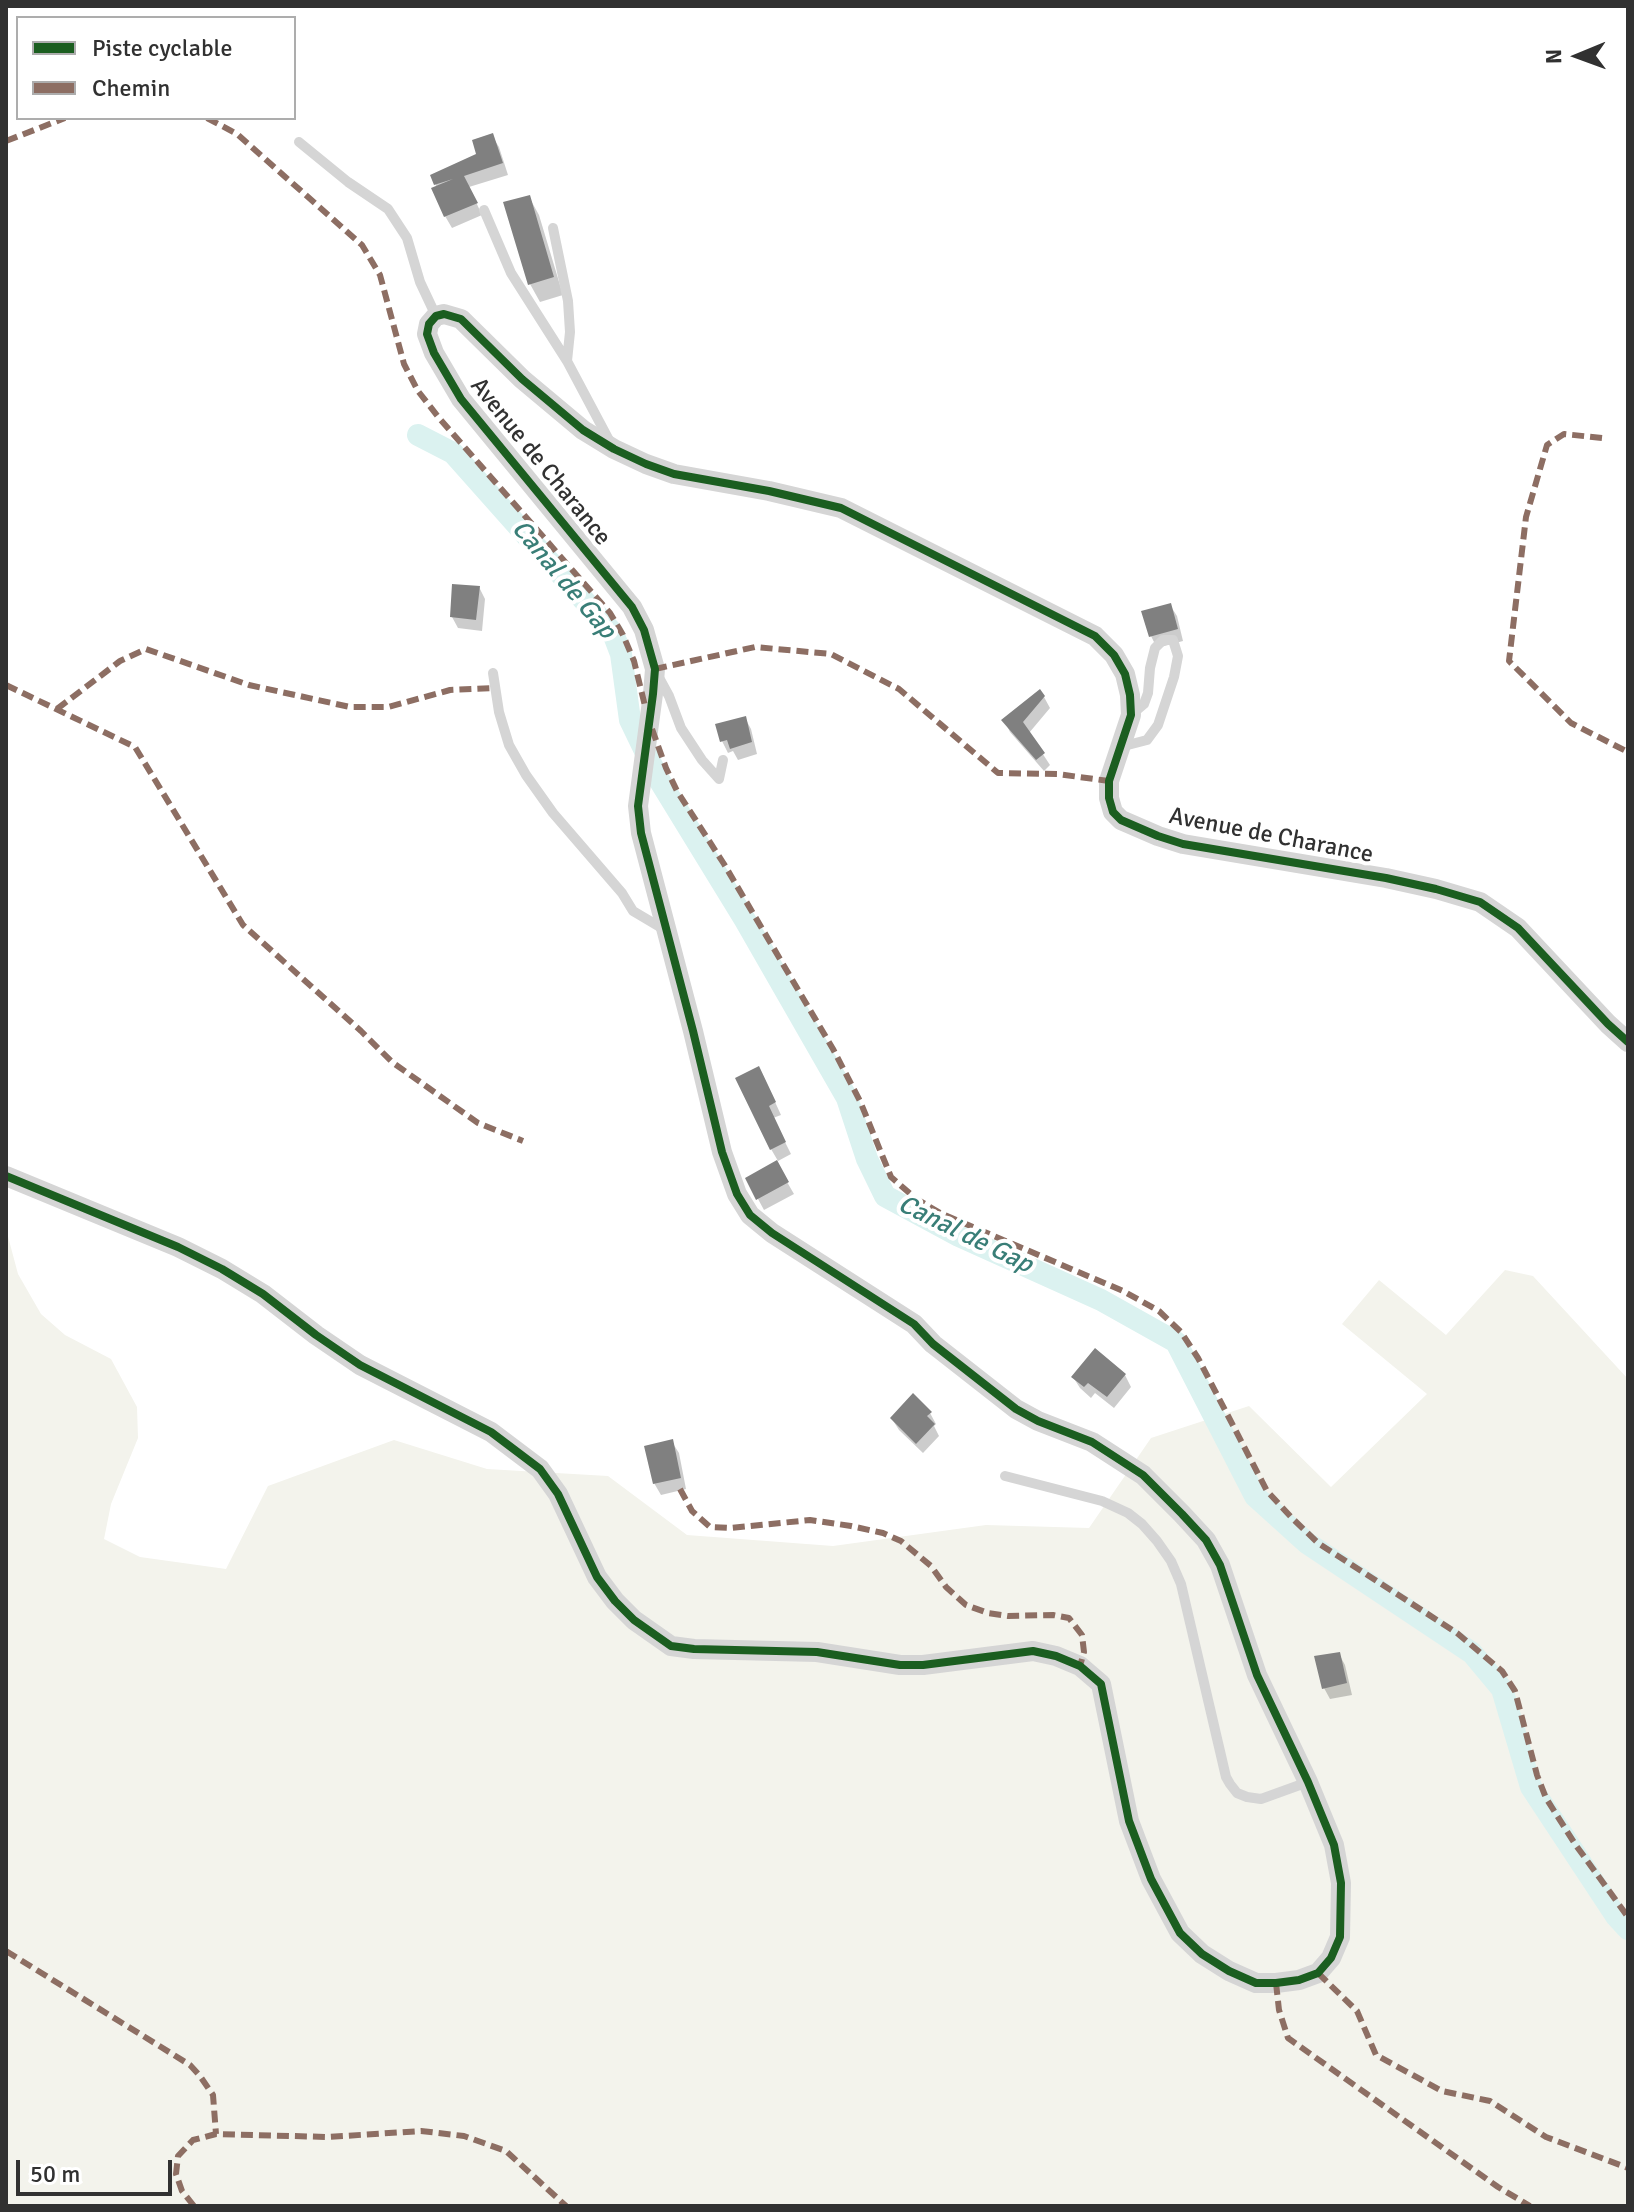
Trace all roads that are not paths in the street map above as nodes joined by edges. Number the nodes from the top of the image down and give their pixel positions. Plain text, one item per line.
1 (299, 142) dead end
2 (484, 210) dead end
3 (553, 228) dead end
4 (436, 316) junction
5 (567, 361) junction
6 (614, 449) junction
7 (655, 669) junction
8 (493, 673) dead end
9 (1131, 715) junction
10 (1120, 747) junction
11 (723, 760) dead end
12 (666, 931) junction
13 (1628, 1042) edge
14 (6, 1176) edge
15 (1005, 1476) dead end
16 (1308, 1782) junction

1 - 4 lane
2 - 5 lane
3 - 5 lane
4 - 6 street, Avenue de Charance
4 - 7 street, Avenue de Charance
5 - 6 lane
6 - 9 street, Avenue de Charance
7 - 11 lane
7 - 12 street, Avenue de Charance
8 - 12 lane
9 - 10 street, Avenue de Charance
9 - 10 lane
10 - 13 street, Avenue de Charance
12 - 16 street, Avenue de Charance
14 - 16 street, Avenue de Charance
15 - 16 lane

